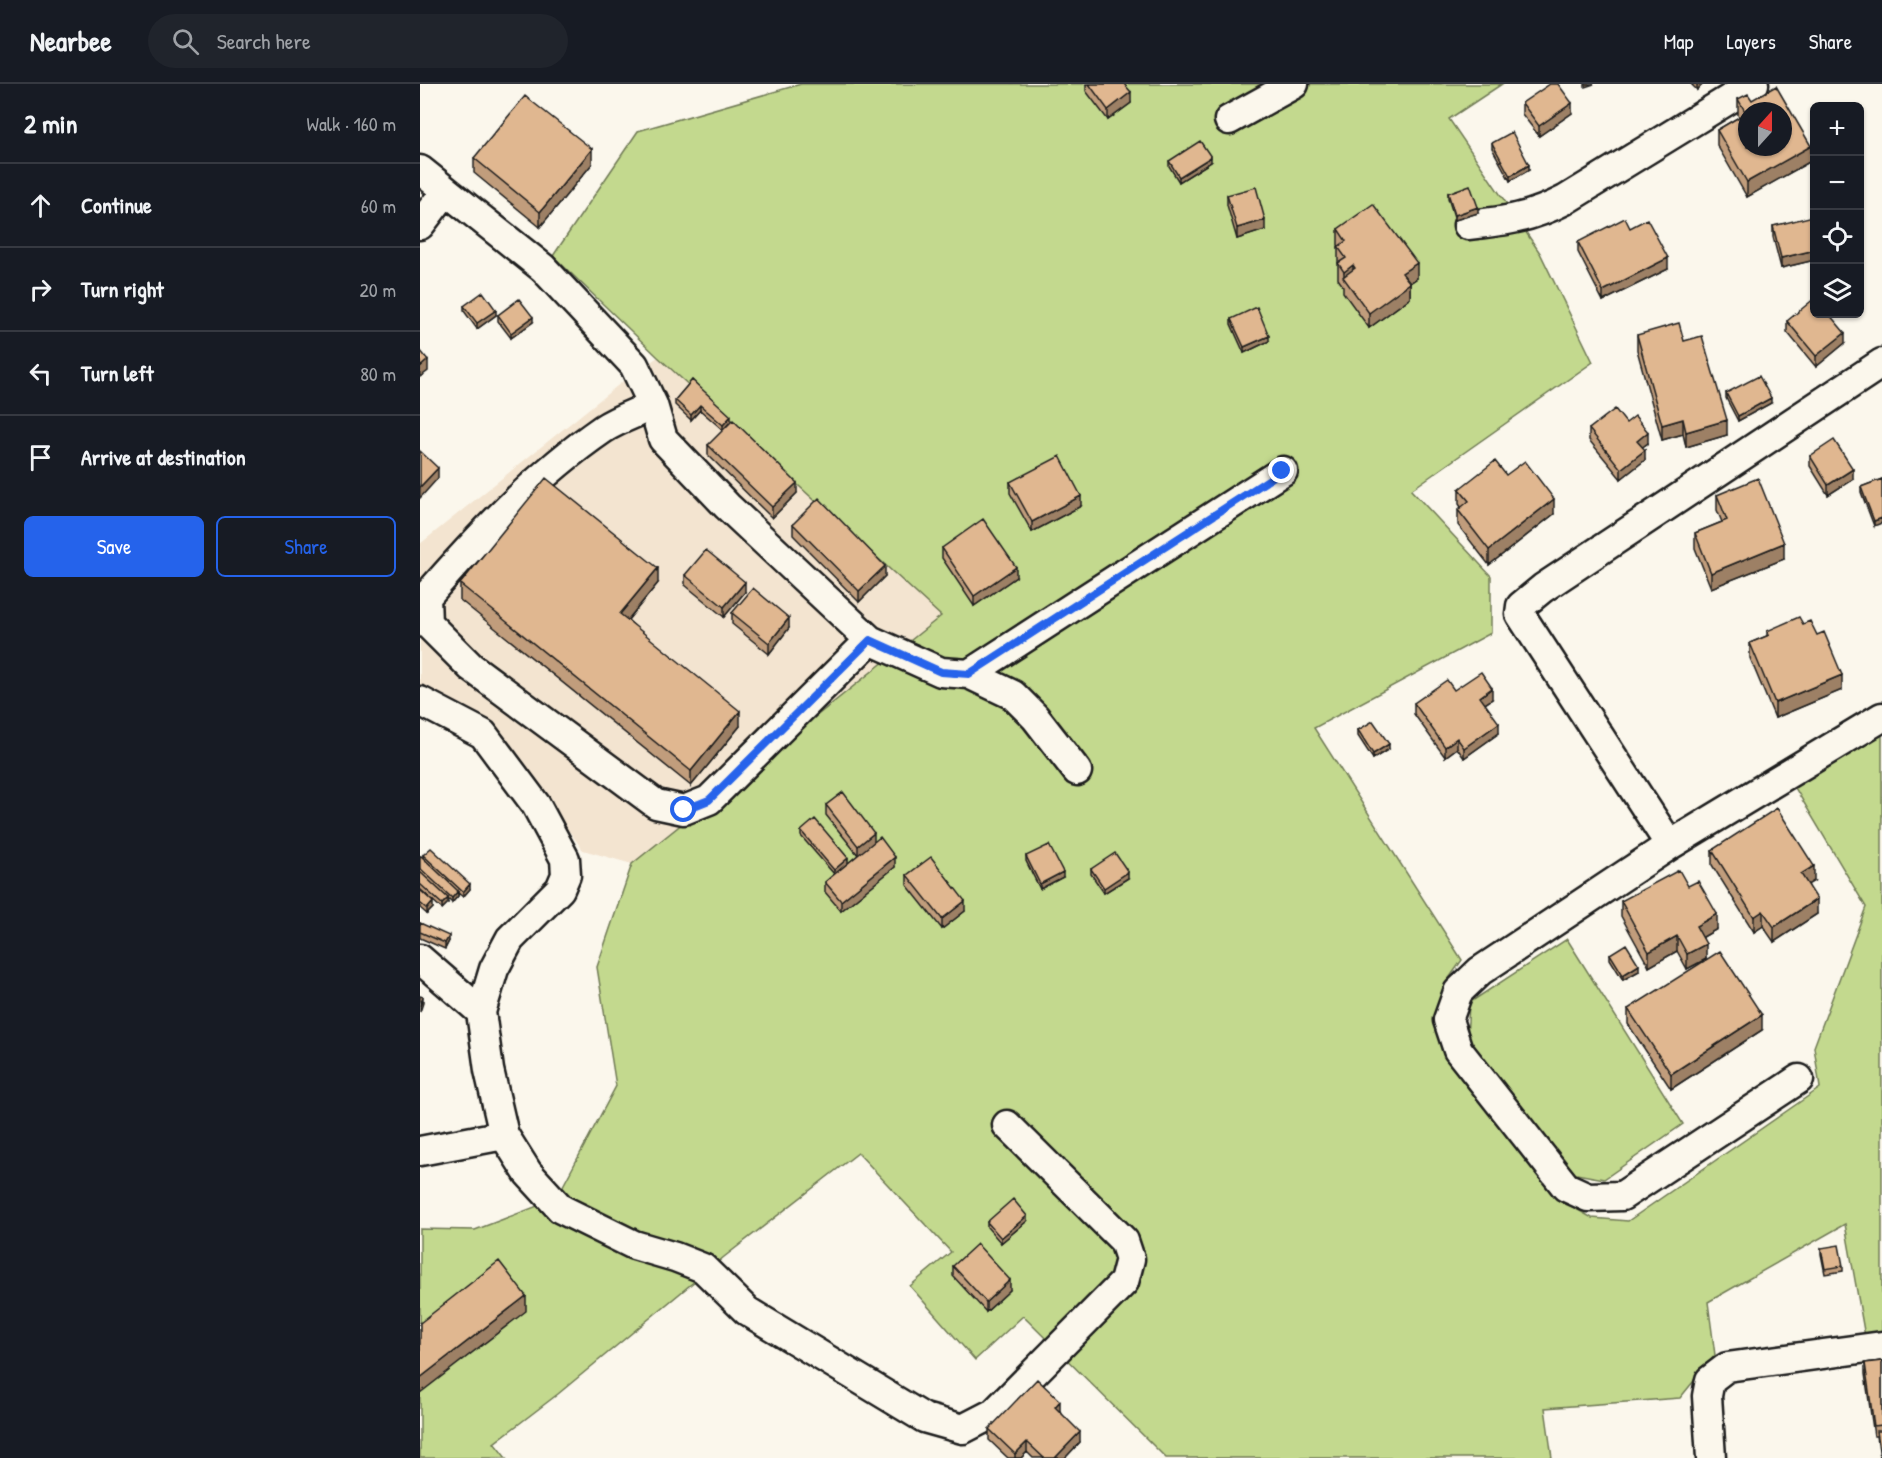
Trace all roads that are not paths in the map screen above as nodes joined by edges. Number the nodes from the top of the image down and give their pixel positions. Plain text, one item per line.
1 (1294, 84) edge
2 (1754, 84) edge
3 (1229, 120) dead end
4 (420, 170) edge
5 (446, 191) junction
6 (420, 225) edge
7 (1468, 225) dead end
8 (1882, 363) edge
9 (653, 405) junction
10 (1282, 471) dead end
11 (423, 596) edge
12 (870, 640) junction
13 (969, 674) junction
14 (420, 701) edge
15 (1882, 717) edge
16 (1077, 771) dead end
17 (1670, 845) junction
18 (420, 959) edge
19 (481, 1012) junction
20 (1799, 1079) dead end
21 (1007, 1125) dead end
22 (504, 1135) junction
23 (420, 1151) edge
24 (1882, 1346) edge
25 (1711, 1458) edge

1 - 3 street
2 - 7 street
4 - 5 street
5 - 6 street
5 - 9 street
8 - 17 street
9 - 11 street
9 - 12 street
10 - 13 street
11 - 12 street
12 - 13 street
13 - 16 street
14 - 19 street
15 - 17 street
17 - 20 street
18 - 19 street
19 - 22 street
21 - 22 street
22 - 23 street
24 - 25 street

